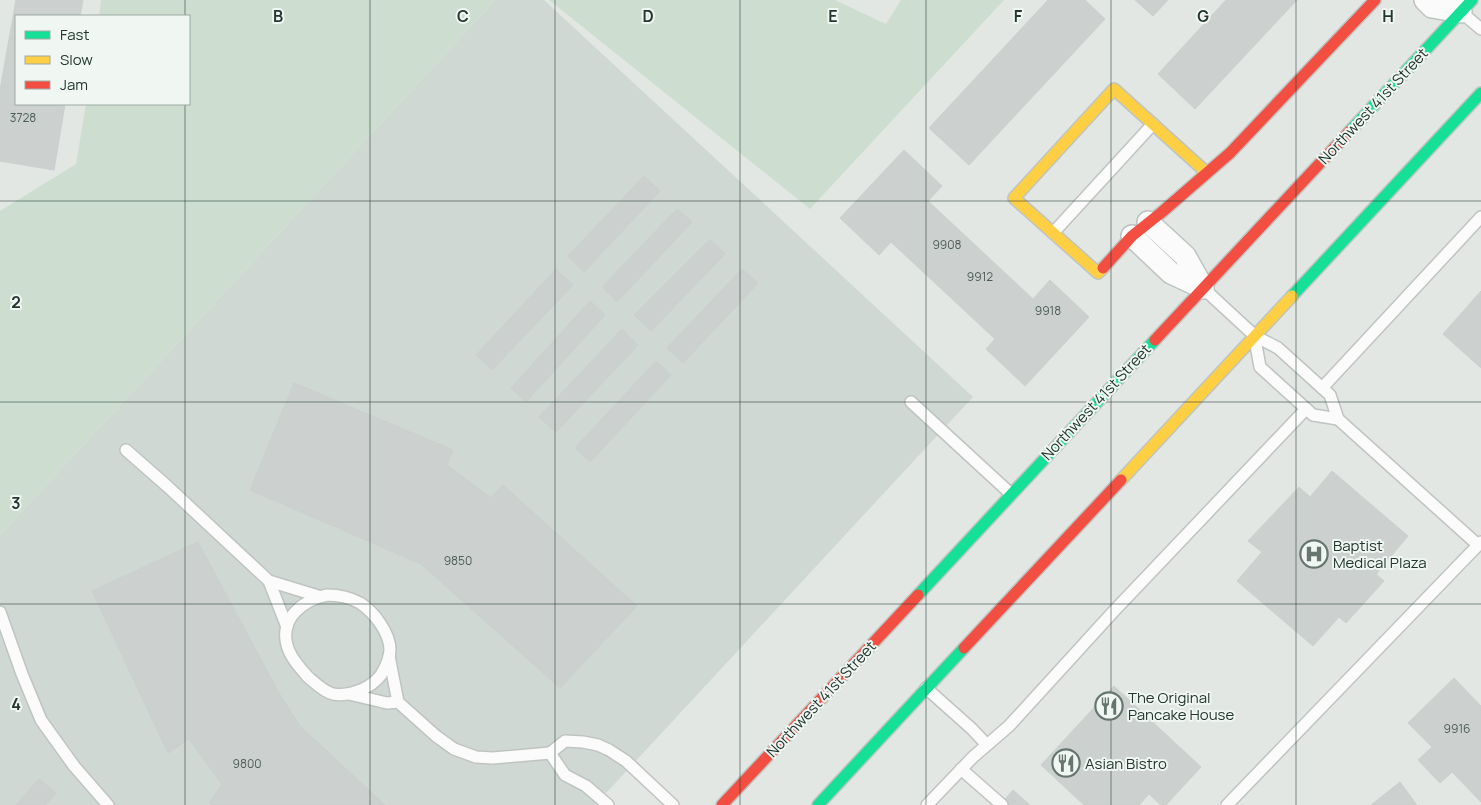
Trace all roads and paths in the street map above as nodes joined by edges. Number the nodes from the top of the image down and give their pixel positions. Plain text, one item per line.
1 (1375, 0) edge
2 (1425, 0) edge
3 (1463, 4) edge
4 (1481, 29) edge
5 (1481, 93) edge
6 (1153, 124) junction
7 (1207, 174) junction
8 (1481, 217) edge
9 (1140, 229) junction
10 (1053, 233) junction
11 (1203, 288) junction
12 (1255, 336) junction
13 (1322, 388) junction
14 (911, 402) dead end
15 (1306, 409) junction
16 (1338, 419) junction
17 (126, 450) dead end
18 (1010, 494) junction
19 (1480, 543) edge
20 (269, 580) junction
21 (318, 596) junction
22 (0, 612) edge
23 (287, 627) junction
24 (389, 656) junction
25 (926, 688) junction
26 (348, 694) junction
27 (398, 702) junction
28 (987, 745) junction
29 (550, 753) junction
30 (962, 769) junction
31 (108, 805) edge
32 (608, 805) edge
33 (673, 805) edge
34 (722, 805) edge
35 (818, 805) edge
36 (927, 805) edge
37 (1002, 805) edge
38 (1227, 805) edge

1 - 7 main road
2 - 3 street
3 - 4 lane
3 - 11 main road, Northwest 41st Street
5 - 12 main road
6 - 7 main road
6 - 10 lane
6 - 10 main road
7 - 9 main road
8 - 13 lane
9 - 10 main road
9 - 11 street
11 - 12 lane
11 - 18 main road, Northwest 41st Street
12 - 13 lane
12 - 15 lane
12 - 25 main road
13 - 16 lane
14 - 18 lane
15 - 16 lane
15 - 28 lane
16 - 19 lane
17 - 20 lane
18 - 34 main road, Northwest 41st Street
19 - 38 lane
20 - 21 lane
20 - 23 lane
21 - 23 lane
21 - 24 lane
22 - 31 lane
23 - 26 lane
24 - 26 lane
24 - 27 lane
25 - 28 lane
25 - 35 main road
26 - 27 lane
27 - 29 lane
28 - 30 lane
29 - 32 lane
29 - 33 lane
30 - 36 lane
30 - 37 lane

